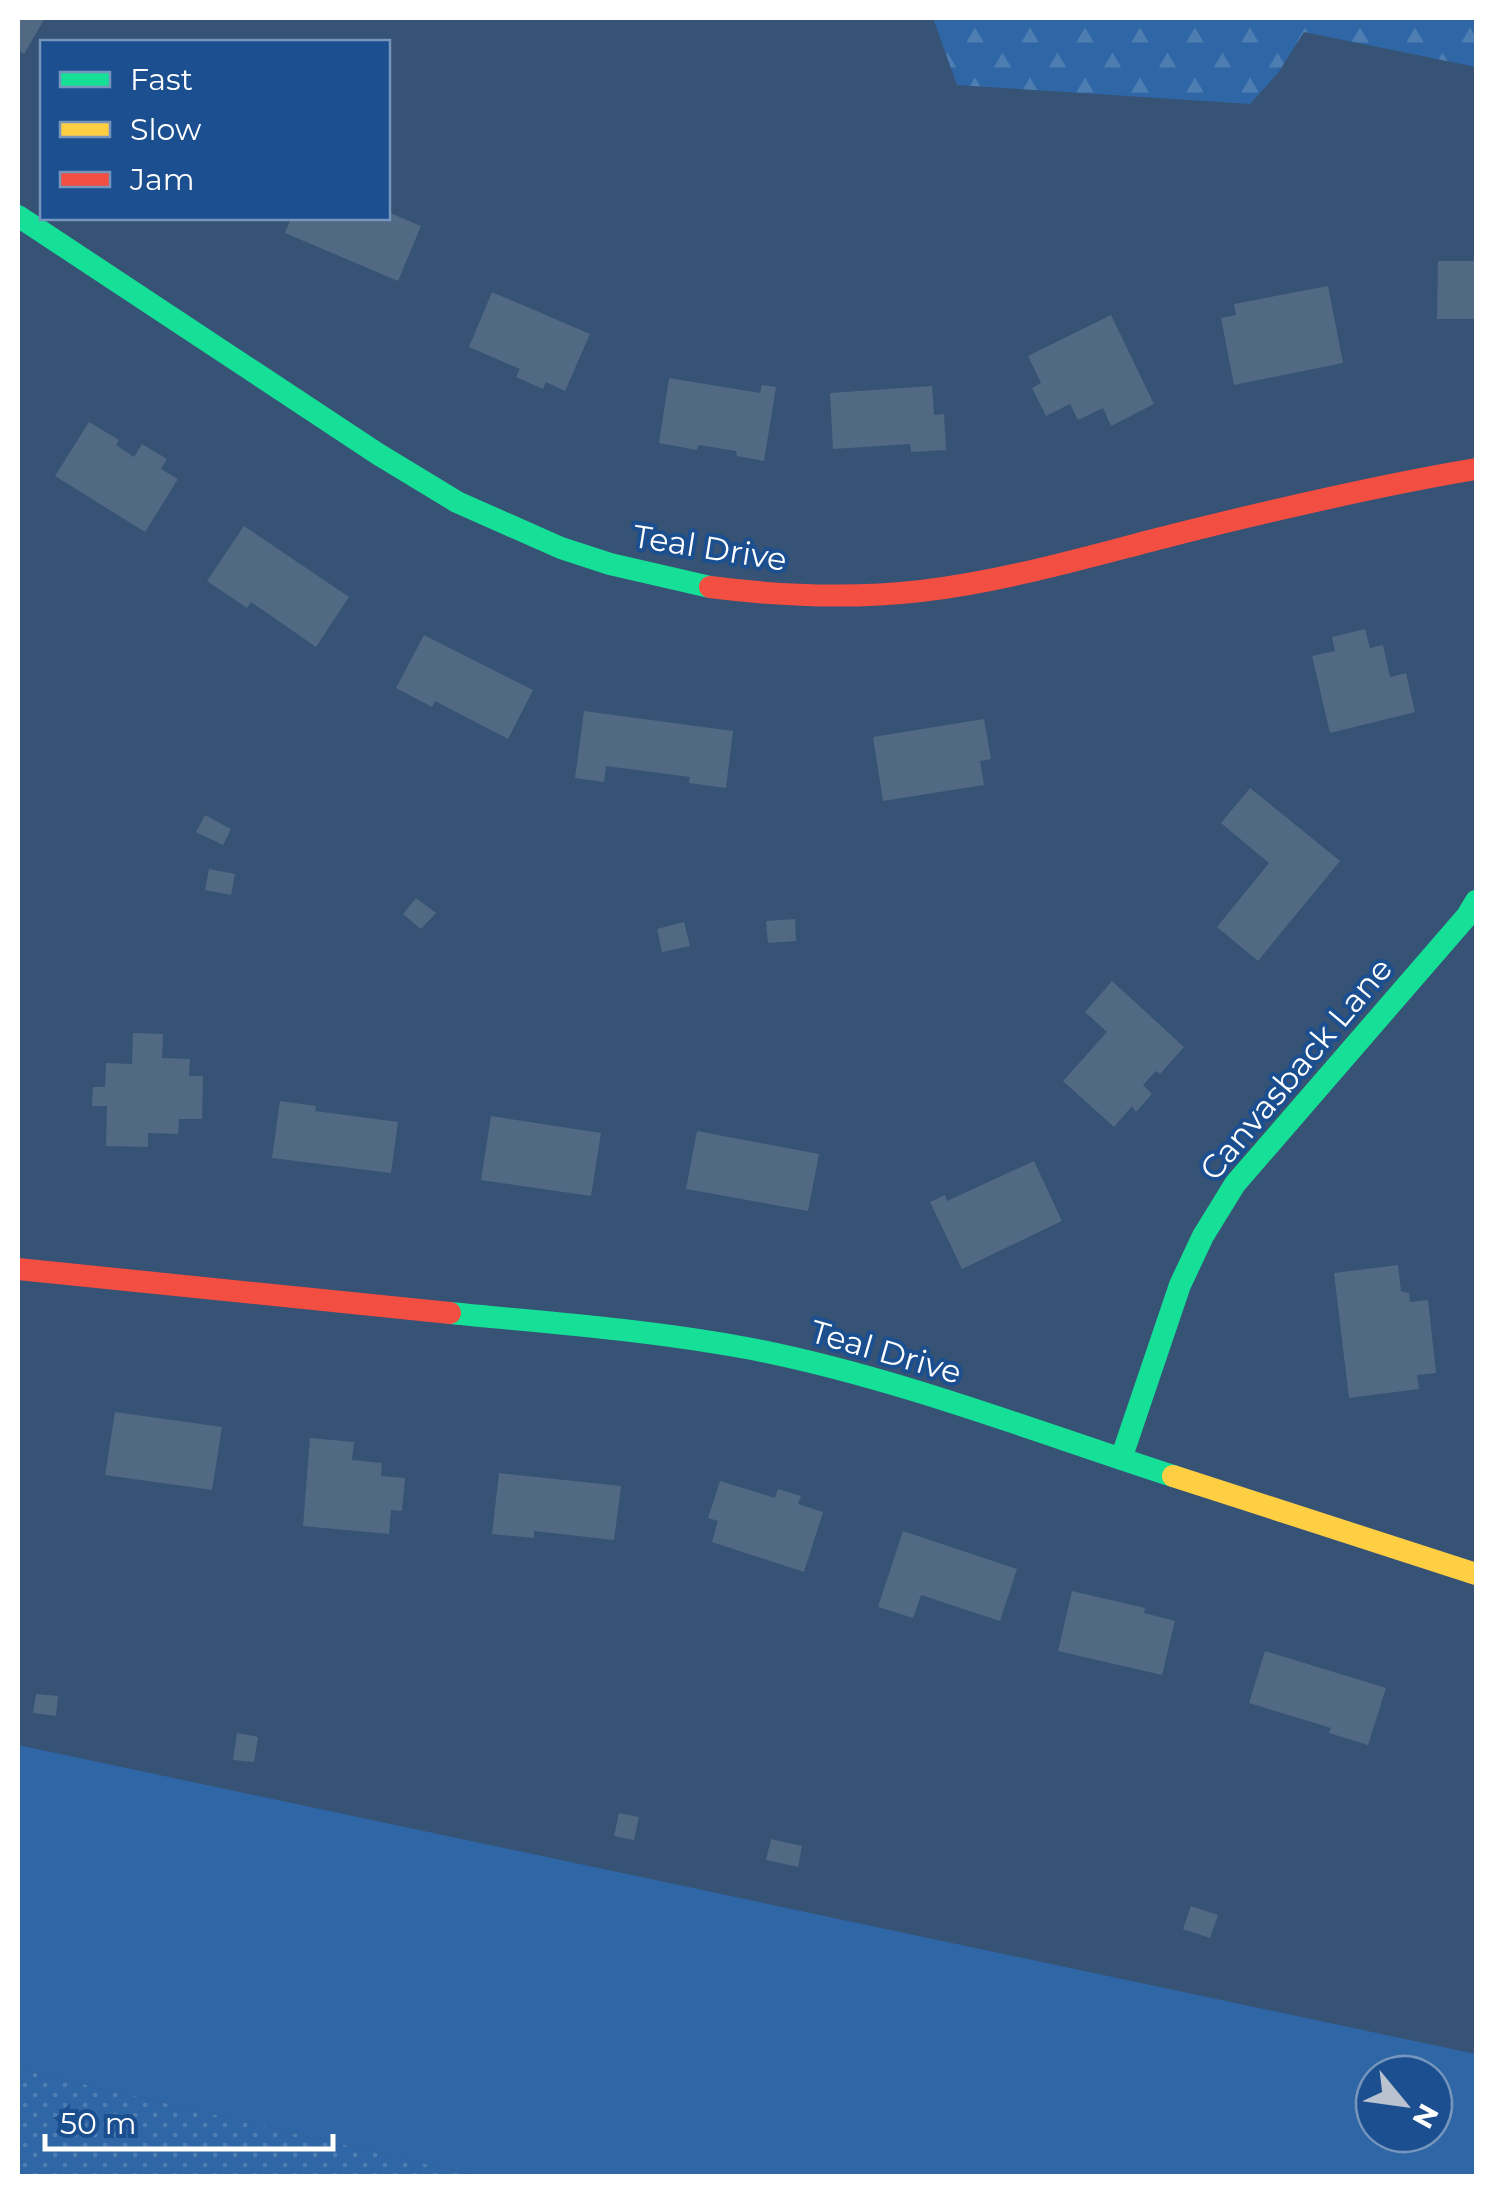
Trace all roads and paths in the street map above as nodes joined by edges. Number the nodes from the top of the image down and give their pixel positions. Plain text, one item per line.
1 (18, 216) edge
2 (1476, 469) edge
3 (1476, 901) edge
4 (18, 1269) edge
5 (1122, 1458) junction
6 (1476, 1574) edge

1 - 2 street, Teal Drive
3 - 5 street, Canvasback Lane
4 - 5 street, Teal Drive
5 - 6 street, Teal Drive

